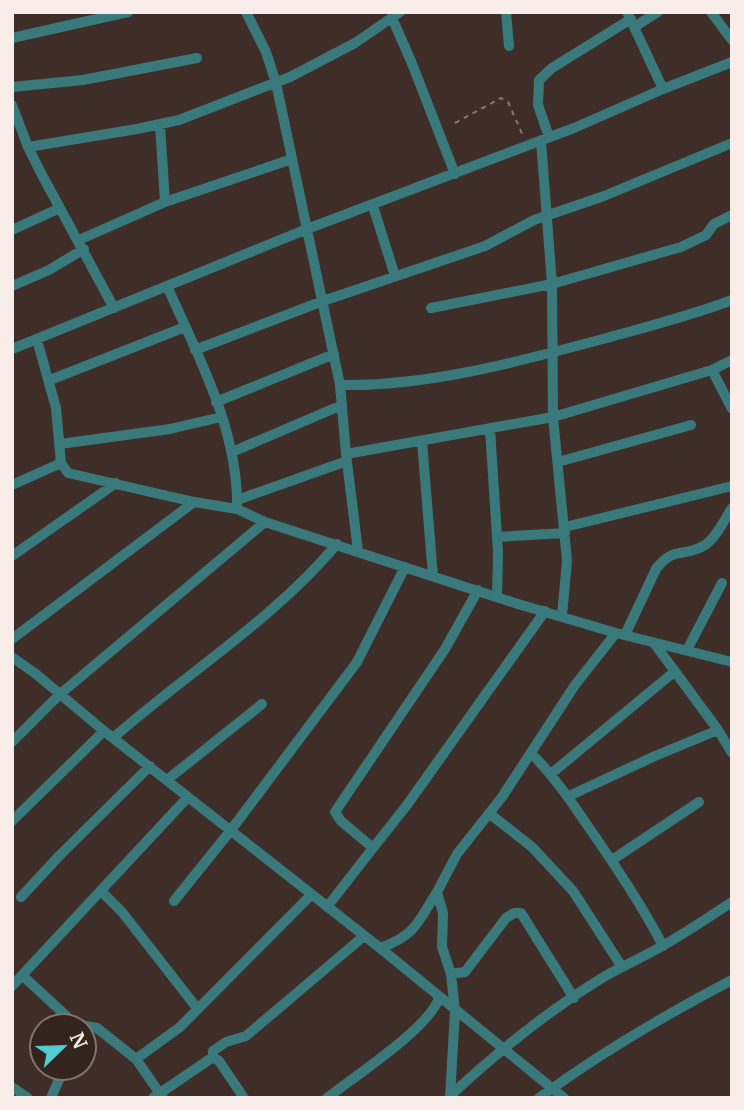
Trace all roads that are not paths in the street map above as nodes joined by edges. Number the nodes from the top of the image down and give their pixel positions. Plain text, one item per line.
1 (128, 12) edge
2 (246, 12) edge
3 (506, 12) edge
4 (658, 12) edge
5 (712, 12) edge
6 (396, 15) edge
7 (630, 19) edge
8 (12, 38) edge
9 (732, 40) edge
10 (509, 46) dead end
11 (197, 58) dead end
12 (732, 62) edge
13 (276, 83) junction
14 (12, 87) edge
15 (663, 89) junction
16 (12, 105) edge
17 (160, 125) junction
18 (545, 139) junction
19 (732, 144) edge
20 (28, 147) junction
21 (292, 159) junction
22 (455, 174) junction
23 (165, 202) junction
24 (373, 206) junction
25 (60, 208) junction
26 (547, 215) junction
27 (732, 215) edge
28 (307, 229) junction
29 (12, 230) edge
30 (82, 244) junction
31 (395, 276) junction
32 (552, 284) junction
33 (12, 286) edge
34 (167, 286) junction
35 (732, 300) edge
36 (323, 301) junction
37 (114, 308) junction
38 (430, 308) dead end
39 (185, 327) junction
40 (37, 340) junction
41 (12, 349) edge
42 (195, 350) junction
43 (554, 353) junction
44 (334, 354) junction
45 (732, 360) edge
46 (712, 370) junction
47 (50, 380) junction
48 (340, 385) junction
49 (216, 402) junction
50 (342, 405) junction
51 (732, 409) edge
52 (220, 417) junction
53 (553, 417) junction
54 (691, 425) dead end
55 (490, 429) junction
56 (422, 441) junction
57 (60, 444) junction
58 (232, 452) junction
59 (346, 458) junction
60 (558, 462) junction
61 (61, 463) junction
62 (116, 483) junction
63 (12, 485) edge
64 (732, 486) edge
65 (194, 502) junction
66 (237, 505) junction
67 (732, 508) edge
68 (265, 522) junction
69 (565, 530) junction
70 (497, 537) junction
71 (337, 544) junction
72 (358, 551) junction
73 (12, 556) edge
74 (405, 567) junction
75 (433, 576) junction
76 (722, 583) dead end
77 (478, 590) junction
78 (496, 596) junction
79 (545, 611) junction
80 (562, 615) junction
81 (620, 634) junction
82 (12, 639) edge
83 (654, 643) junction
84 (687, 650) junction
85 (13, 658) edge
86 (732, 662) edge
87 (674, 672) junction
88 (59, 695) junction
89 (262, 704) dead end
90 (718, 730) junction
91 (108, 735) junction
92 (12, 742) edge
93 (531, 752) junction
94 (732, 753) edge
95 (149, 766) junction
96 (552, 773) junction
97 (167, 780) junction
98 (569, 796) junction
99 (188, 797) junction
100 (699, 802) dead end
101 (490, 814) junction
102 (12, 821) edge
103 (231, 830) junction
104 (373, 848) junction
105 (612, 860) junction
106 (101, 891) junction
107 (437, 892) junction
108 (311, 895) junction
109 (21, 897) dead end
110 (174, 901) dead end
111 (732, 902) edge
112 (327, 907) junction
113 (364, 936) junction
114 (663, 946) junction
115 (380, 948) junction
116 (622, 967) junction
117 (451, 974) junction
118 (17, 980) edge
119 (732, 980) edge
120 (439, 998) junction
121 (574, 998) junction
122 (197, 1008) junction
123 (455, 1011) junction
124 (58, 1012) edge
125 (98, 1029) edge
126 (505, 1050) junction
127 (212, 1057) junction
128 (136, 1059) junction
129 (12, 1087) edge
130 (552, 1088) junction
131 (159, 1096) edge
132 (450, 1097) edge
133 (28, 1098) edge
134 (244, 1098) edge
135 (328, 1098) edge
136 (539, 1098) edge
137 (564, 1098) edge

1 - 8 street
2 - 13 street
3 - 10 street
4 - 7 street
5 - 9 street
6 - 13 street
6 - 22 street
7 - 15 street
7 - 18 street
11 - 14 street
12 - 15 street
13 - 17 street
13 - 21 street
15 - 18 street
16 - 20 street
17 - 20 street
17 - 23 street
18 - 22 street
18 - 26 street
19 - 26 street
20 - 25 street
21 - 23 street
21 - 28 street
22 - 24 street
23 - 30 street
24 - 28 street
24 - 31 street
25 - 29 street
25 - 30 street
26 - 31 street
26 - 32 street
27 - 32 street
28 - 34 street
28 - 36 street
30 - 33 street
30 - 37 street
31 - 36 street
32 - 38 street
32 - 43 street
34 - 37 street
34 - 39 street
35 - 43 street
36 - 42 street
36 - 44 street
37 - 40 street
39 - 42 street
39 - 47 street
40 - 41 street
40 - 47 street
42 - 49 street
43 - 48 street
43 - 53 street
44 - 48 street
44 - 49 street
45 - 46 street
46 - 51 street
46 - 53 street
47 - 57 street
48 - 50 street
49 - 52 street
50 - 58 street
50 - 59 street
52 - 57 street
52 - 58 street
53 - 55 street
53 - 60 street
54 - 60 street
55 - 56 street
55 - 70 street
56 - 59 street
56 - 75 street
57 - 61 street
58 - 66 street
59 - 66 street
59 - 72 street
60 - 69 street
61 - 62 street
61 - 63 street
62 - 65 street
62 - 73 street
64 - 69 street
65 - 66 street
65 - 82 street
66 - 68 street
67 - 81 street
68 - 71 street
68 - 88 street
69 - 70 street
69 - 80 street
70 - 78 street
71 - 72 street
71 - 91 street
72 - 74 street
74 - 75 street
74 - 103 street
75 - 77 street
76 - 84 street
77 - 78 street
77 - 104 street
78 - 79 street
79 - 80 street
79 - 104 street
80 - 81 street
81 - 83 street
81 - 93 street
83 - 84 street
83 - 87 street
84 - 86 street
85 - 88 street
87 - 90 street
87 - 96 street
88 - 91 street
88 - 92 street
89 - 97 street
90 - 94 street
90 - 98 street
91 - 95 street
91 - 102 street
93 - 96 street
93 - 101 street
95 - 97 street
95 - 109 street
96 - 98 street
97 - 99 street
98 - 105 street
99 - 103 street
99 - 106 street
100 - 105 street
101 - 107 street
101 - 116 street
103 - 108 street
103 - 110 street
104 - 112 street
105 - 114 street
106 - 118 street
106 - 122 street
107 - 115 street
107 - 117 street
108 - 112 street
108 - 122 street
111 - 114 street
112 - 113 street
113 - 115 street
113 - 127 street
114 - 116 street
115 - 120 street
116 - 121 street
117 - 121 street
117 - 123 street
118 - 124 street
119 - 130 street
120 - 123 street
120 - 135 street
121 - 126 street
122 - 128 street
123 - 126 street
123 - 132 street
125 - 128 street
126 - 130 street
126 - 132 street
127 - 131 street
127 - 134 street
128 - 131 street
129 - 133 street
130 - 136 street
130 - 137 street

